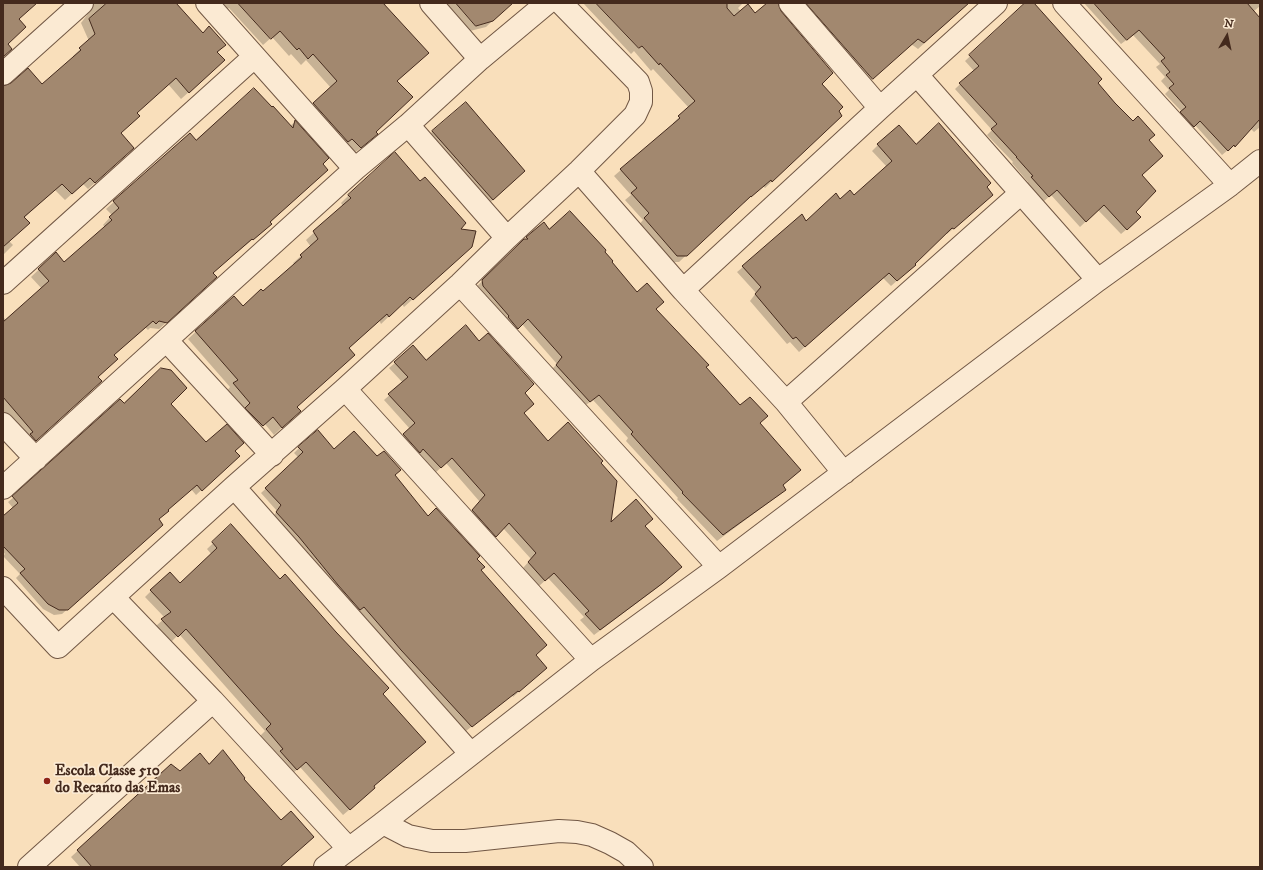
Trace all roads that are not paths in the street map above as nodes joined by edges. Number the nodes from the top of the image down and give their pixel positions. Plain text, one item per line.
1 (82, 3) edge
2 (207, 3) edge
3 (431, 3) edge
4 (547, 3) edge
5 (561, 3) edge
6 (790, 3) edge
7 (996, 3) edge
8 (1064, 3) edge
9 (254, 57) junction
10 (480, 59) junction
11 (3, 74) edge
12 (917, 75) junction
13 (880, 108) junction
14 (408, 125) junction
15 (1260, 161) edge
16 (355, 170) junction
17 (580, 171) junction
18 (1230, 186) junction
19 (1021, 193) junction
20 (506, 238) junction
21 (1098, 280) junction
22 (3, 283) edge
23 (460, 284) junction
24 (683, 290) junction
25 (167, 340) junction
26 (345, 389) junction
27 (786, 402) junction
28 (3, 424) edge
29 (272, 455) junction
30 (36, 458) junction
31 (844, 473) junction
32 (234, 487) junction
33 (3, 488) edge
34 (719, 567) junction
35 (3, 588) edge
36 (113, 597) junction
37 (591, 660) junction
38 (213, 702) junction
39 (471, 754) junction
40 (383, 823) junction
41 (349, 849) junction
42 (30, 867) edge
43 (325, 867) edge
44 (642, 867) edge

1 - 11 street
2 - 9 street
3 - 10 street
4 - 10 street
5 - 17 street
6 - 13 street
7 - 12 street
8 - 18 street
9 - 16 street
9 - 22 street
10 - 14 street
12 - 13 street
12 - 19 street
13 - 24 street
14 - 16 street
14 - 20 street
15 - 18 street
16 - 25 street
17 - 20 street
17 - 24 street
18 - 21 street
19 - 21 street
19 - 27 street
20 - 23 street
21 - 31 street
23 - 26 street
23 - 34 street
24 - 27 street
25 - 29 street
25 - 30 street
26 - 29 street
26 - 37 street
27 - 31 street
28 - 30 street
29 - 32 street
30 - 33 street
31 - 34 street
32 - 36 street
32 - 39 street
34 - 37 street
35 - 36 street
36 - 38 street
37 - 39 street
38 - 41 street
38 - 42 street
39 - 40 street
40 - 41 street
40 - 44 street
41 - 43 street

